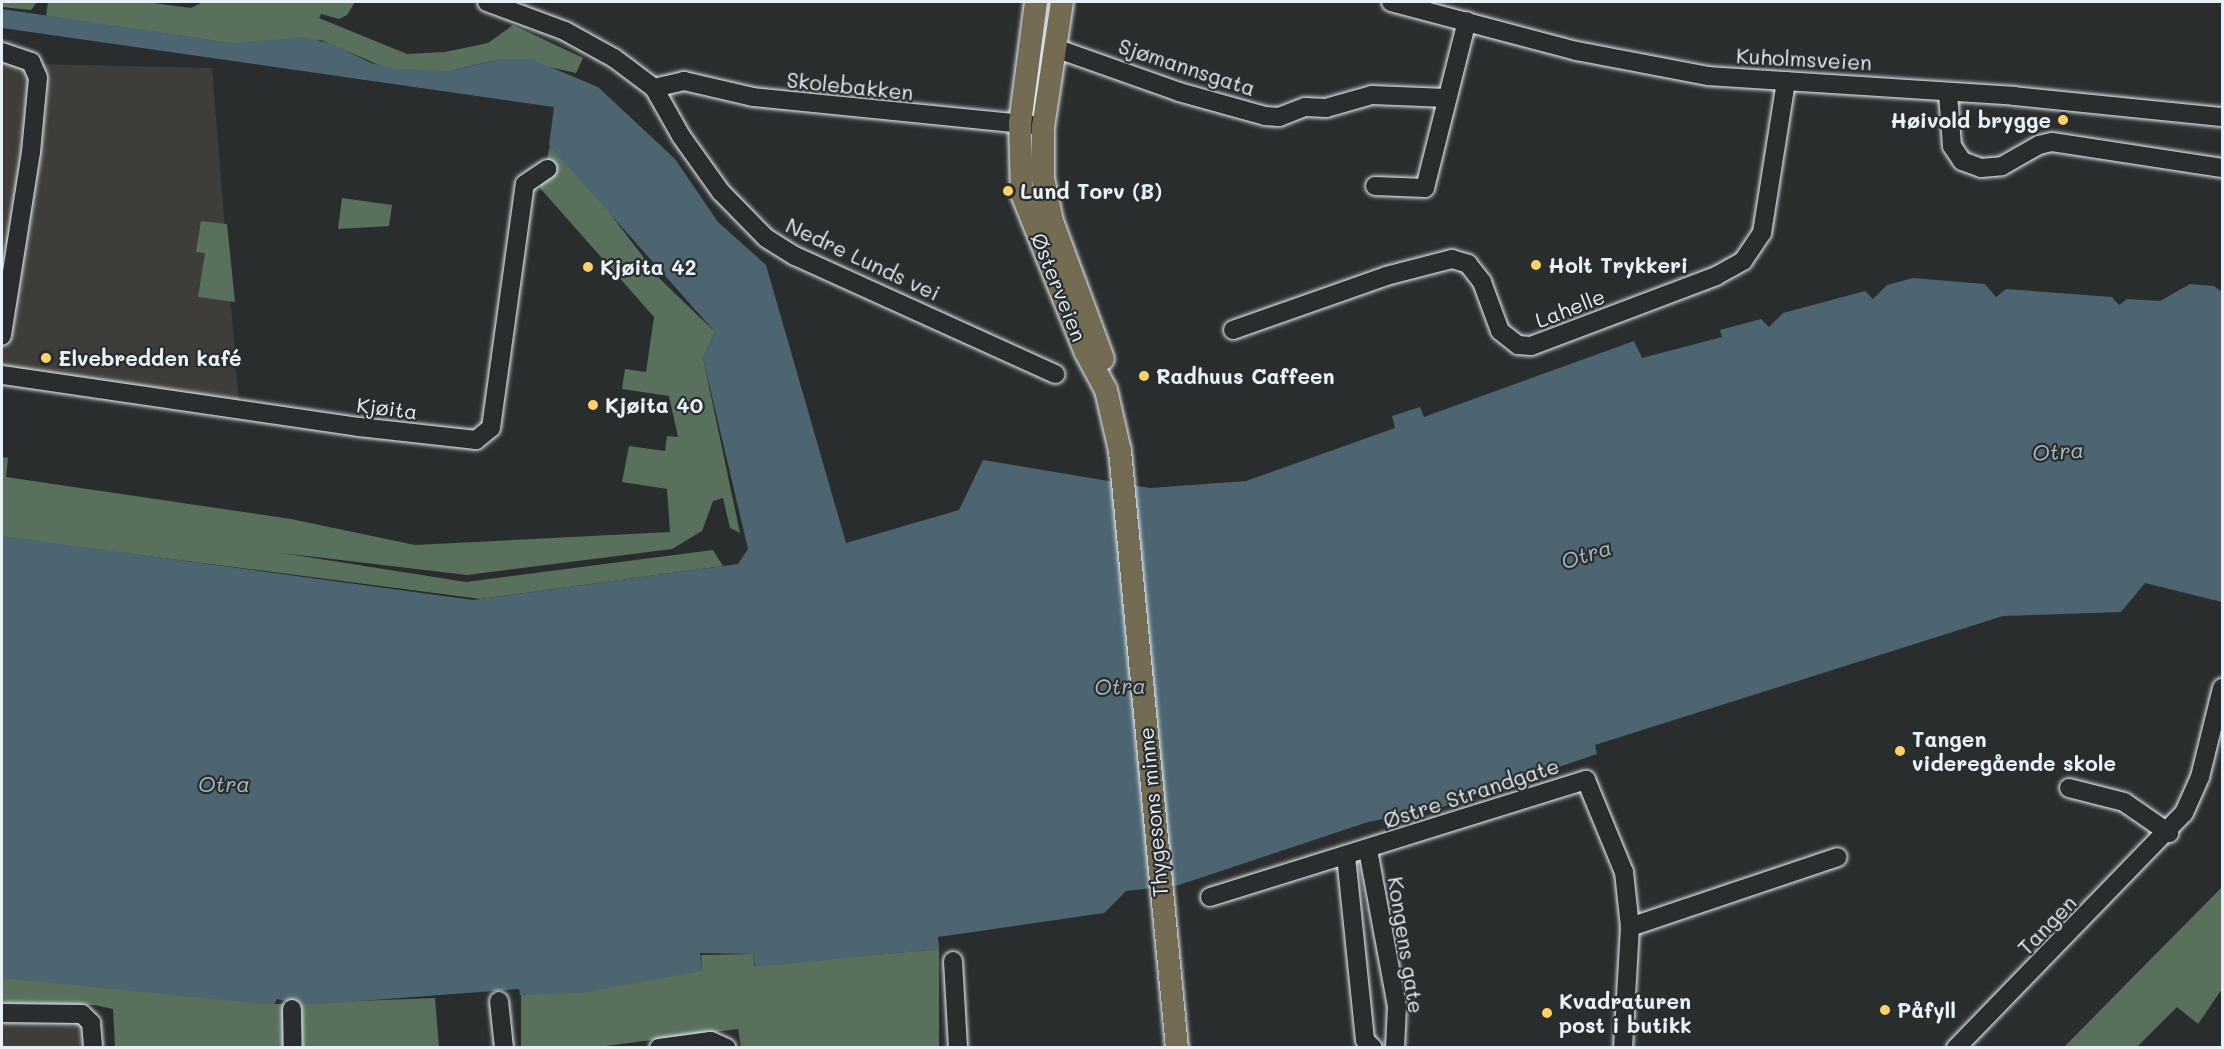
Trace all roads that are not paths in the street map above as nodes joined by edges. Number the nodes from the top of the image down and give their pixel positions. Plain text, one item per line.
1 (487, 2) edge
2 (1036, 2) edge
3 (1062, 2) edge
4 (1391, 2) edge
5 (1467, 21) junction
6 (1055, 48) junction
7 (2, 52) edge
8 (1786, 81) junction
9 (654, 88) junction
10 (1948, 93) junction
11 (1447, 98) junction
12 (2223, 117) edge
13 (1020, 123) junction
14 (1043, 127) junction
15 (2223, 168) edge
16 (547, 169) dead end
17 (1376, 186) dead end
18 (1233, 330) dead end
19 (2, 336) edge
20 (1055, 374) dead end
21 (2, 375) edge
22 (1107, 390) junction
23 (1124, 484) joint
24 (2223, 688) edge
25 (2069, 788) dead end
26 (2169, 832) junction
27 (1368, 850) junction
28 (1346, 856) junction
29 (1838, 857) dead end
30 (1210, 897) dead end
31 (1630, 927) junction
32 (953, 962) dead end
33 (499, 1001) dead end
34 (292, 1009) dead end
35 (2, 1013) edge
36 (93, 1047) edge
37 (293, 1047) edge
38 (504, 1047) edge
39 (659, 1047) edge
40 (728, 1047) edge
41 (958, 1047) edge
42 (1177, 1047) edge
43 (1373, 1047) edge
44 (1395, 1047) edge
45 (1623, 1047) edge
46 (1956, 1047) edge

1 - 9 street, Nedre Lunds vei
2 - 13 main road, Østerveien
3 - 6 main road, Østerveien
4 - 5 street, Kuholmsveien
5 - 8 street, Kuholmsveien
5 - 11 street
6 - 11 street, Sjømannsgata
6 - 14 main road, Østerveien
7 - 19 street
8 - 10 street, Kuholmsveien
8 - 18 street, Lahelle
9 - 13 street, Skolebakken
9 - 20 street, Nedre Lunds vei
10 - 12 street, Kuholmsveien
10 - 15 street
11 - 17 street
13 - 14 street, Skolebakken
13 - 22 main road, Østerveien
14 - 22 main road, Østerveien
16 - 21 street, Kjøita
22 - 23 main road, Østerveien
23 - 42 main road, Thygesons minne
24 - 26 street, Tangen
25 - 26 street
26 - 46 street, Tangen
27 - 28 street, Østre Strandgate
27 - 31 street, Østre Strandgate
27 - 44 street, Kongens gate
28 - 30 street, Østre Strandgate
28 - 43 street
29 - 31 street
31 - 45 street, Østre Strandgate
32 - 41 street
33 - 38 street
34 - 37 street
35 - 36 street
39 - 40 street

